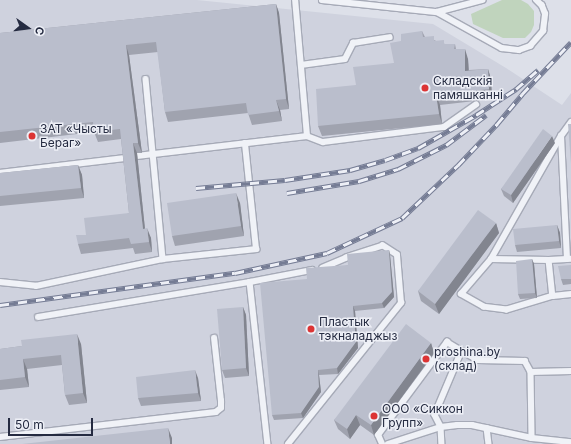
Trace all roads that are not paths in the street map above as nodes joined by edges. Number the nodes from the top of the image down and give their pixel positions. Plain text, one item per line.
1 (295, 0) edge
2 (322, 0) edge
3 (482, 0) edge
4 (536, 0) edge
5 (373, 3) edge
6 (437, 12) junction
7 (390, 37) dead end
8 (301, 65) junction
9 (146, 79) dead end
10 (476, 105) dead end
11 (571, 122) edge
12 (307, 136) junction
13 (561, 136) junction
14 (245, 144) junction
15 (154, 154) junction
16 (137, 156) dead end
17 (126, 158) edge
18 (0, 173) edge
19 (163, 259) junction
20 (491, 259) junction
21 (569, 259) edge
22 (549, 260) junction
23 (0, 282) edge
24 (250, 282) junction
25 (571, 294) edge
26 (552, 296) junction
27 (38, 318) dead end
28 (214, 338) dead end
29 (462, 350) junction
30 (571, 370) edge
31 (531, 372) junction
32 (441, 427) junction
33 (487, 428) junction
34 (0, 437) edge
35 (532, 438) junction
36 (571, 442) edge
37 (268, 444) edge
38 (288, 444) edge
39 (382, 444) edge
40 (388, 444) edge
41 (442, 444) edge
42 (489, 444) edge

1 - 8 lane
2 - 5 lane
3 - 6 lane
4 - 6 lane
5 - 6 lane
7 - 8 lane
8 - 12 lane
9 - 15 lane
10 - 12 lane
11 - 13 lane
12 - 14 lane
13 - 20 lane
13 - 21 lane
14 - 15 lane
14 - 19 lane
15 - 16 lane
15 - 19 lane
17 - 18 lane
19 - 23 lane
20 - 22 lane
20 - 26 lane
21 - 22 lane
22 - 26 lane
24 - 27 lane
24 - 37 lane
24 - 38 lane
25 - 26 lane
28 - 34 lane
29 - 31 lane
29 - 32 lane
29 - 39 lane
30 - 31 lane
31 - 35 lane
32 - 33 lane
32 - 40 lane
32 - 41 lane
33 - 35 lane
33 - 42 lane
35 - 36 lane

